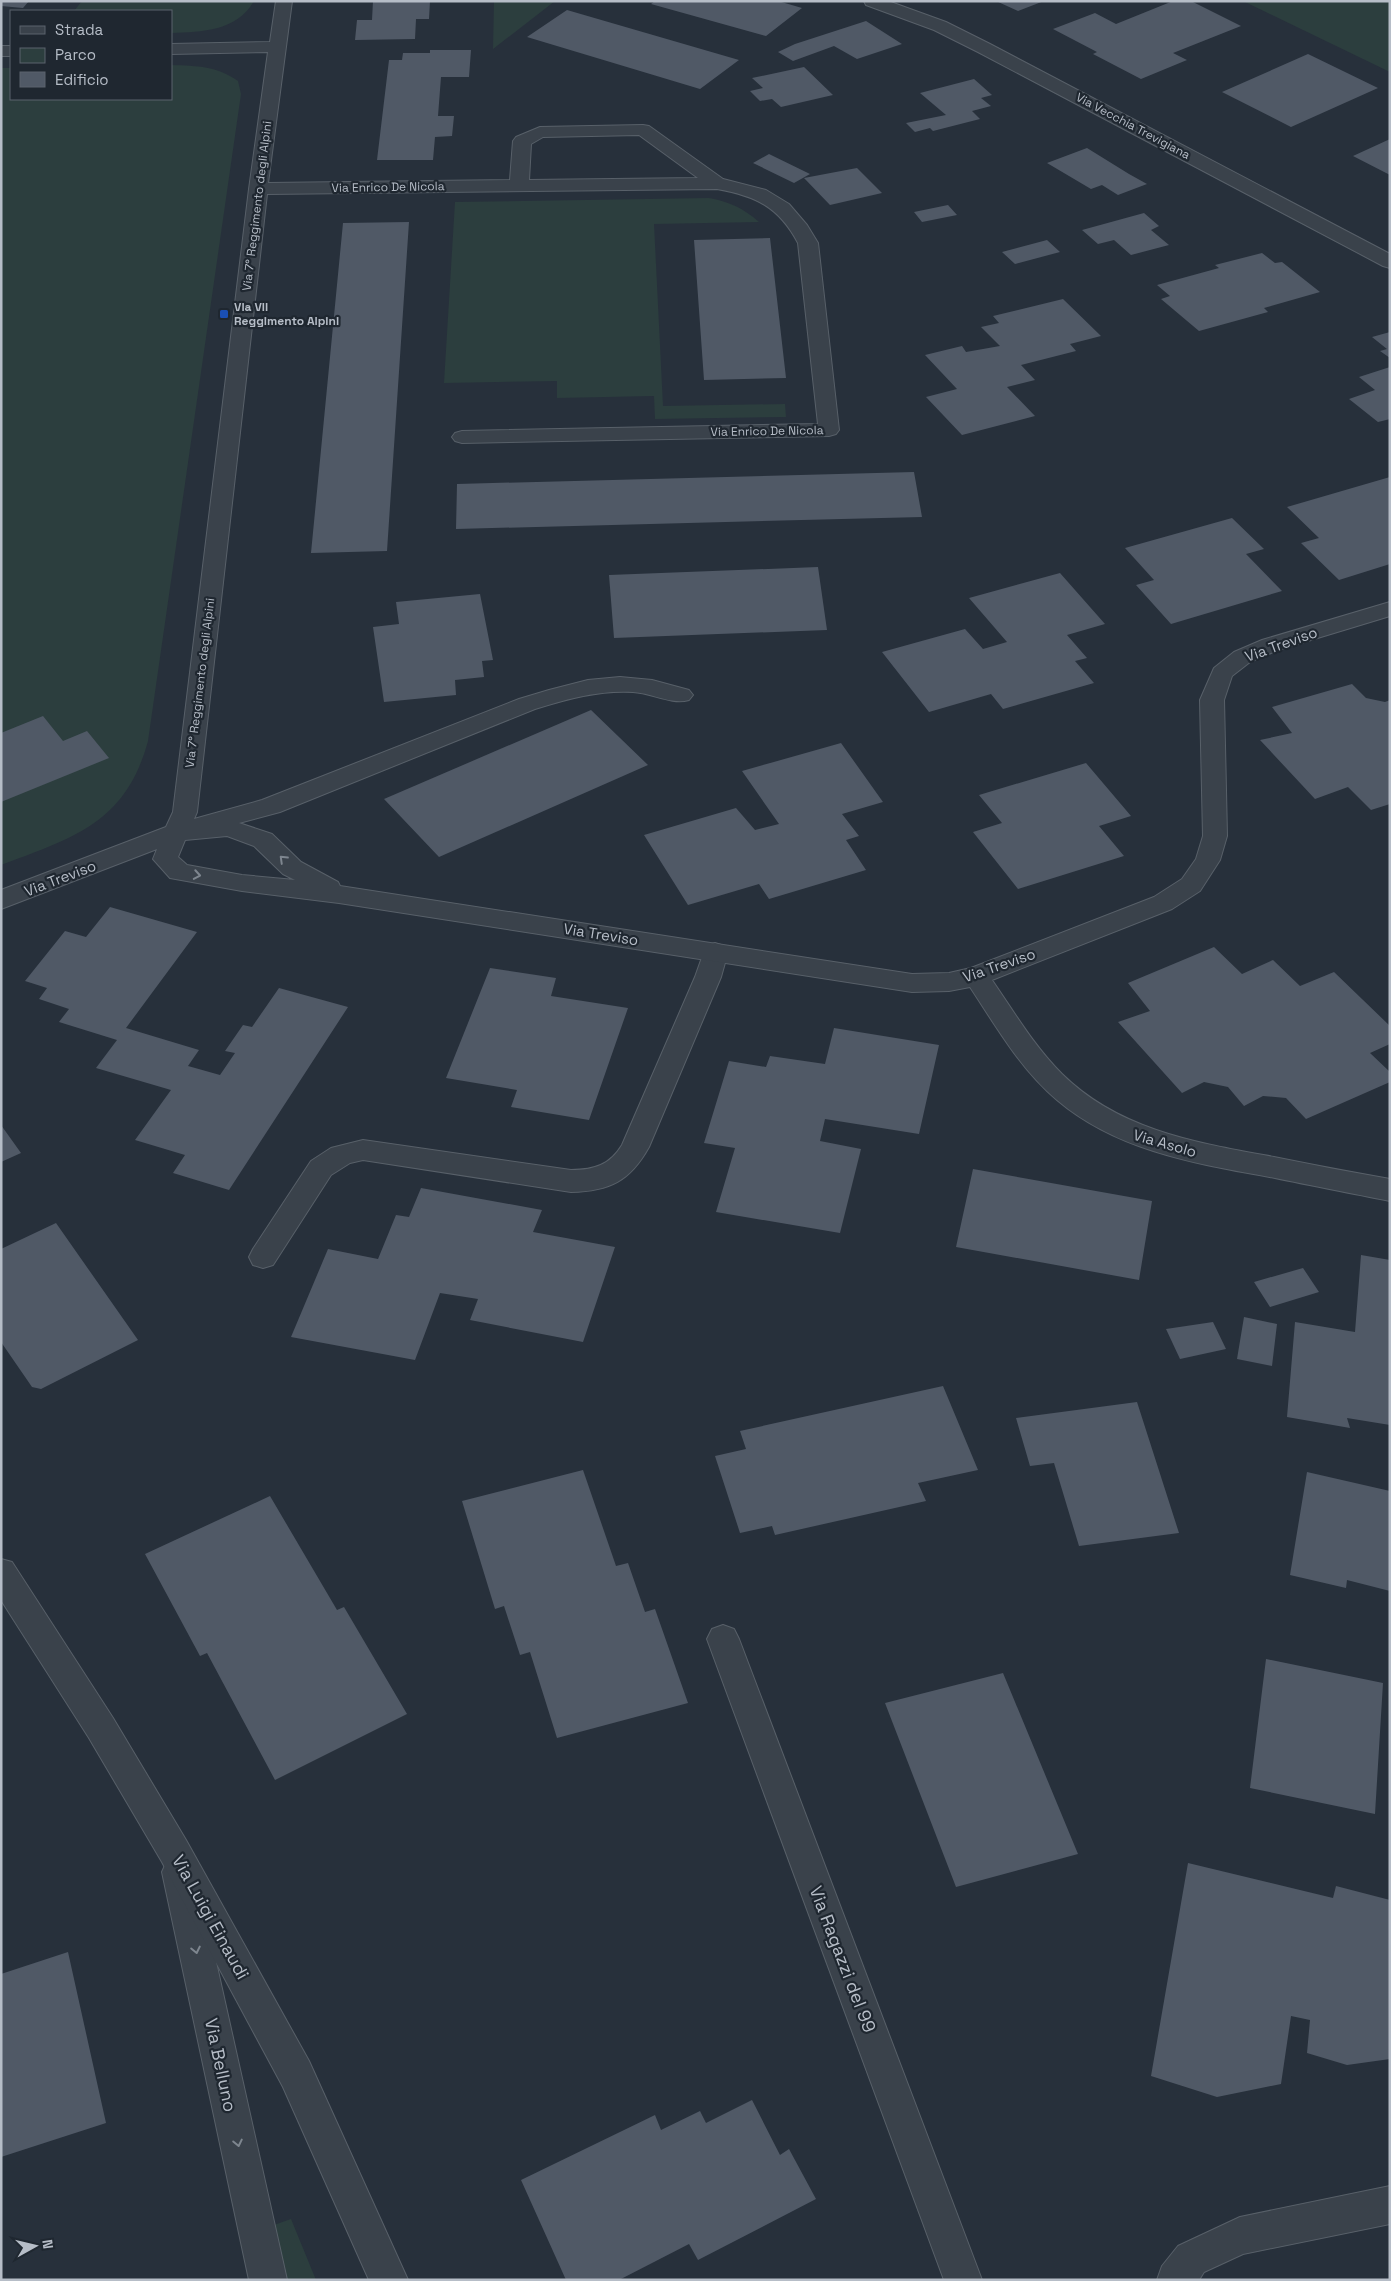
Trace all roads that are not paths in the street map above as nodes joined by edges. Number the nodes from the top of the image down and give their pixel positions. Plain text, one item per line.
1 (284, 1) edge
2 (872, 1) edge
3 (278, 47) junction
4 (172, 48) edge
5 (717, 183) junction
6 (519, 185) junction
7 (258, 189) junction
8 (1390, 262) edge
9 (462, 438) dead end
10 (1390, 609) edge
11 (681, 696) dead end
12 (175, 833) junction
13 (118, 855) junction
14 (165, 859) junction
15 (339, 894) junction
16 (1, 900) edge
17 (716, 952) junction
18 (976, 976) junction
19 (1390, 1190) edge
20 (263, 1258) dead end
21 (1, 1572) edge
22 (723, 1639) dead end
23 (174, 1851) junction
24 (1390, 2205) edge
25 (268, 2280) edge
26 (389, 2280) edge
27 (963, 2280) edge
28 (1176, 2280) edge

1 - 3 street, Via 7° Reggimento degli Alpini
2 - 8 street, Via Vecchia Trevigiana
3 - 4 street
3 - 7 street, Via 7° Reggimento degli Alpini
5 - 6 street, Via Enrico De Nicola
5 - 6 street, Via Enrico De Nicola
5 - 9 street, Via Enrico De Nicola
6 - 7 street, Via Enrico De Nicola
7 - 12 street, Via 7° Reggimento degli Alpini
10 - 18 street, Via Treviso
11 - 12 street
12 - 13 street, Via Treviso
12 - 14 street
15 -> 12 street, Via Treviso
13 - 14 street, Via Treviso
13 - 16 street, Via Treviso
14 -> 15 street, Via Treviso
15 - 17 street, Via Treviso
17 - 18 street, Via Treviso
17 - 20 street
18 - 19 street, Via Asolo
21 - 23 street, Via Luigi Einaudi
22 - 27 street, Via Ragazzi del 99
23 -> 25 street, Via Belluno
23 - 26 street, Via Luigi Einaudi
24 - 28 street

